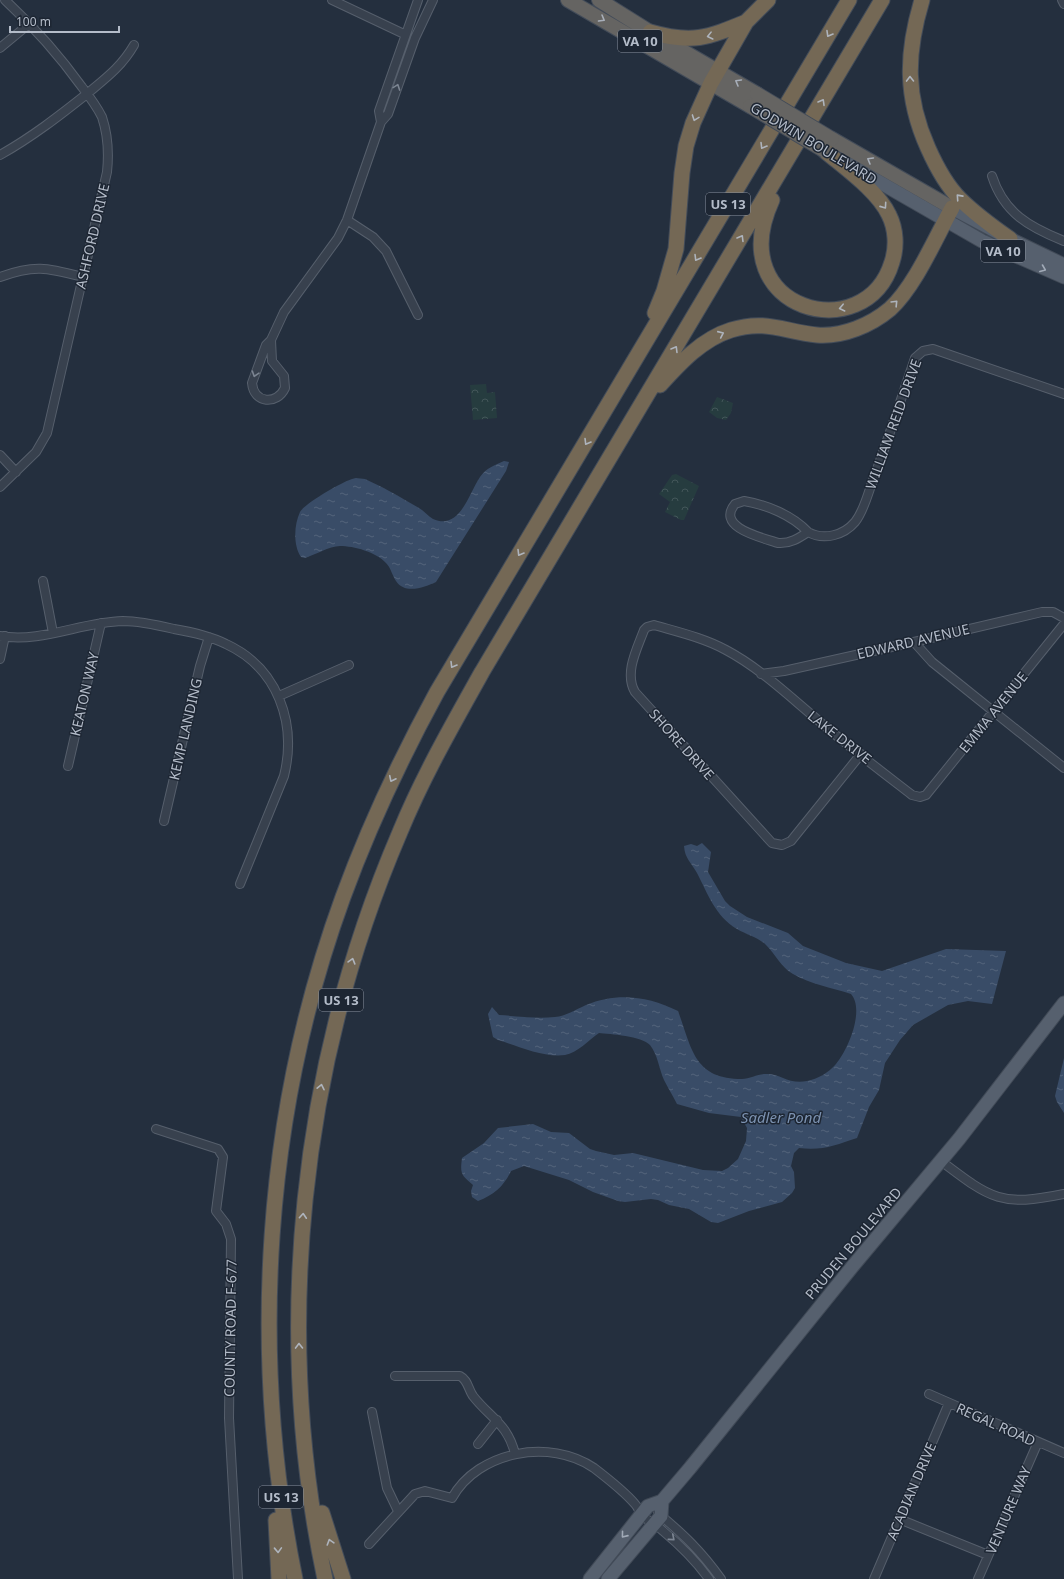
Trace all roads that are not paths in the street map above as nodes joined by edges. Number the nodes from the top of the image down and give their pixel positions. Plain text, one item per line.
1 (4, 0) edge
2 (332, 0) edge
3 (418, 0) edge
4 (433, 0) edge
5 (568, 0) edge
6 (599, 0) edge
7 (768, 0) edge
8 (849, 0) edge
9 (882, 0) edge
10 (922, 0) edge
11 (1062, 0) edge
12 (1064, 4) edge
13 (746, 22) junction
14 (29, 24) junction
15 (650, 32) junction
16 (404, 34) junction
17 (134, 45) dead end
18 (0, 48) edge
19 (715, 77) junction
20 (87, 93) junction
21 (381, 122) junction
22 (829, 145) junction
23 (0, 155) edge
24 (790, 156) junction
25 (992, 176) dead end
26 (948, 214) junction
27 (347, 220) junction
28 (1010, 239) junction
29 (1064, 241) edge
30 (1064, 266) edge
31 (0, 276) edge
32 (83, 277) junction
33 (418, 315) dead end
34 (272, 340) junction
35 (1064, 394) edge
36 (640, 407) junction
37 (607, 408) junction
38 (0, 455) edge
39 (16, 472) junction
40 (0, 487) edge
41 (808, 532) junction
42 (43, 581) dead end
43 (1064, 618) edge
44 (101, 623) junction
45 (1064, 624) edge
46 (53, 633) junction
47 (2, 636) edge
48 (209, 637) junction
49 (914, 642) junction
50 (0, 659) edge
51 (349, 665) dead end
52 (761, 674) junction
53 (279, 696) junction
54 (994, 711) junction
55 (861, 754) junction
56 (68, 766) dead end
57 (1064, 768) edge
58 (920, 797) joint
59 (164, 821) dead end
60 (240, 884) dead end
61 (1064, 1003) edge
62 (156, 1129) dead end
63 (942, 1161) junction
64 (1064, 1194) edge
65 (299, 1366) junction
66 (395, 1376) dead end
67 (928, 1394) dead end
68 (949, 1403) junction
69 (372, 1412) dead end
70 (272, 1413) junction
71 (498, 1420) junction
72 (1038, 1442) junction
73 (478, 1444) dead end
74 (1064, 1453) edge
75 (514, 1454) junction
76 (662, 1501) junction
77 (642, 1508) junction
78 (398, 1511) junction
79 (899, 1519) junction
80 (658, 1520) junction
81 (369, 1544) dead end
82 (988, 1555) junction
83 (238, 1579) edge
84 (279, 1579) edge
85 (296, 1579) edge
86 (325, 1579) edge
87 (343, 1579) edge
88 (590, 1579) edge
89 (608, 1579) edge
90 (709, 1579) edge
91 (721, 1579) edge
92 (874, 1579) edge
93 (978, 1579) edge

1 - 14 street, ASHFORD DRIVE
2 - 16 street
3 - 16 street
21 -> 4 street
5 -> 19 highway, GODWIN BOULEVARD / VA 10
6 - 15 highway, GODWIN BOULEVARD / VA 10
7 - 13 highway
8 -> 37 highway, US 13
24 -> 9 highway, US 13
28 -> 10 highway
11 - 12 street
13 -> 15 highway
13 - 19 highway
14 - 18 street
14 - 20 street, ASHFORD DRIVE
15 - 19 highway, GODWIN BOULEVARD / VA 10
16 - 21 street
17 - 20 street
19 - 22 highway, GODWIN BOULEVARD / VA 10, bridge
19 -> 37 highway
20 - 23 street
20 - 32 street, ASHFORD DRIVE
21 - 27 street
22 -> 24 highway
22 - 26 highway, GODWIN BOULEVARD / VA 10
36 -> 24 highway, US 13
25 - 29 street
26 - 28 main road, GODWIN BOULEVARD / VA 10
26 -> 30 main road, GODWIN BOULEVARD / VA 10
36 -> 26 highway
27 - 33 street
27 - 34 street
28 - 30 main road, GODWIN BOULEVARD / VA 10
31 - 32 street
32 - 39 street, ASHFORD DRIVE
34 -> 34 street
35 - 41 street, WILLIAM REID DRIVE
65 -> 36 highway, US 13
37 -> 70 highway, US 13
38 - 39 street
39 - 40 street, ASHFORD DRIVE
41 - 41 street
42 - 46 street
43 - 49 street, EDWARD AVENUE
44 - 46 street
44 - 48 street
44 - 56 street, KEATON WAY
45 - 54 street, EMMA AVENUE
46 - 47 street
47 - 50 street
48 - 53 street
48 - 59 street, KEMP LANDING
49 - 52 street, EDWARD AVENUE
49 - 54 street
51 - 53 street
52 - 55 street, LAKE DRIVE
52 - 55 street, SHORE DRIVE
53 - 60 street
54 - 57 street
54 - 58 street, EMMA AVENUE
55 - 58 street, LAKE DRIVE
61 - 63 main road, PRUDEN BOULEVARD
62 - 83 street, COUNTY ROAD F-677
63 - 64 street
63 - 76 main road, PRUDEN BOULEVARD
65 - 86 highway, US 13
87 -> 65 highway
66 - 71 street
67 - 68 street, REGAL ROAD
68 - 72 street, REGAL ROAD
68 - 79 street, ACADIAN DRIVE
69 - 78 street
70 -> 84 highway
70 - 85 highway, US 13
71 - 73 street
71 - 75 street
72 - 74 street, REGAL ROAD
72 - 82 street, VENTURE WAY
75 - 77 street
75 - 78 street
76 - 77 main road
76 - 80 main road
77 - 80 street
77 -> 88 main road
78 - 81 street
79 - 82 street
79 - 92 street, ACADIAN DRIVE
80 - 89 main road
80 -> 90 street
80 - 91 street
82 - 93 street, VENTURE WAY

